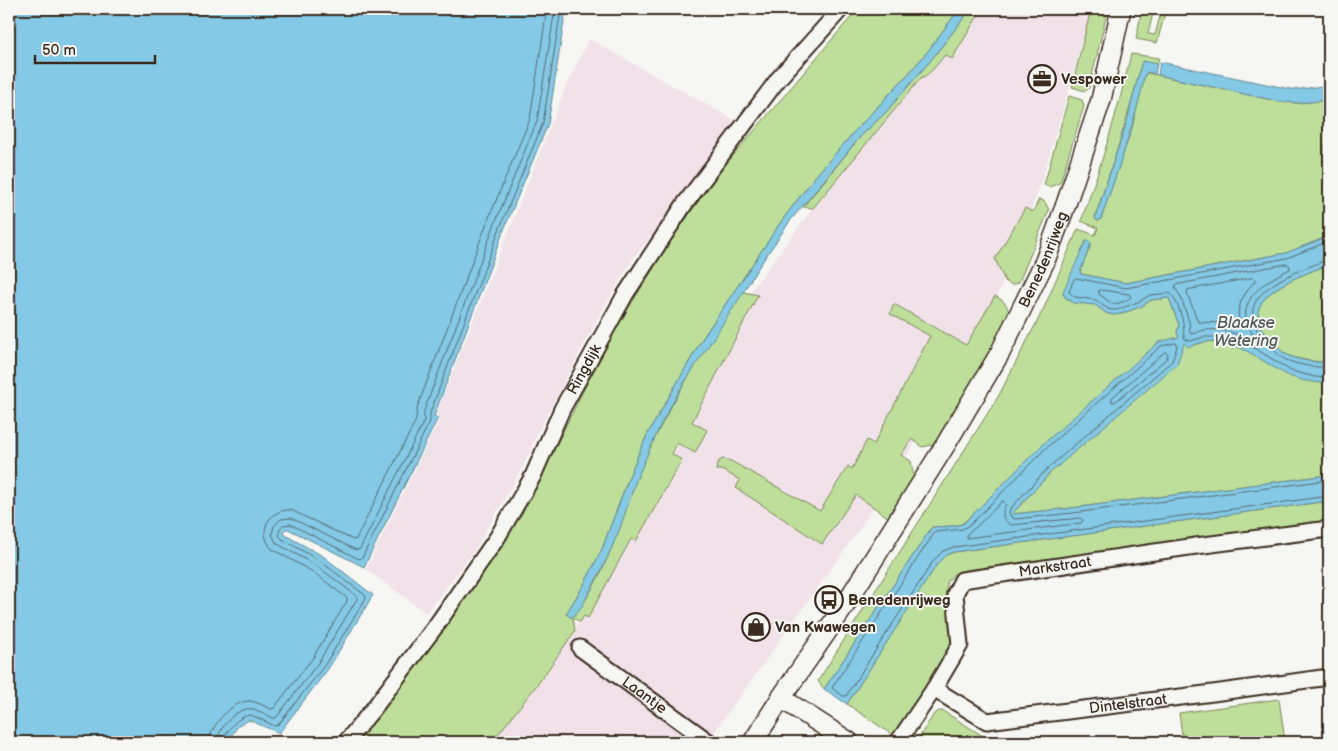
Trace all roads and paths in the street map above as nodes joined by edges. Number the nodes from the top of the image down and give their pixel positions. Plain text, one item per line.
1 (841, 9) edge
2 (1121, 9) edge
3 (1329, 529) edge
4 (580, 648) dead end
5 (1329, 676) edge
6 (934, 689) junction
7 (781, 698) junction
8 (346, 742) edge
9 (709, 742) edge
10 (753, 742) edge
11 (850, 742) edge
12 (898, 742) edge

1 - 8 street, Ringdijk
2 - 7 street, Benedenrijweg
3 - 6 street, Markstraat
4 - 9 street, Laantje
5 - 6 street, Dintelstraat
6 - 12 street, Markstraat
7 - 10 street, Benedenrijweg
7 - 11 street

